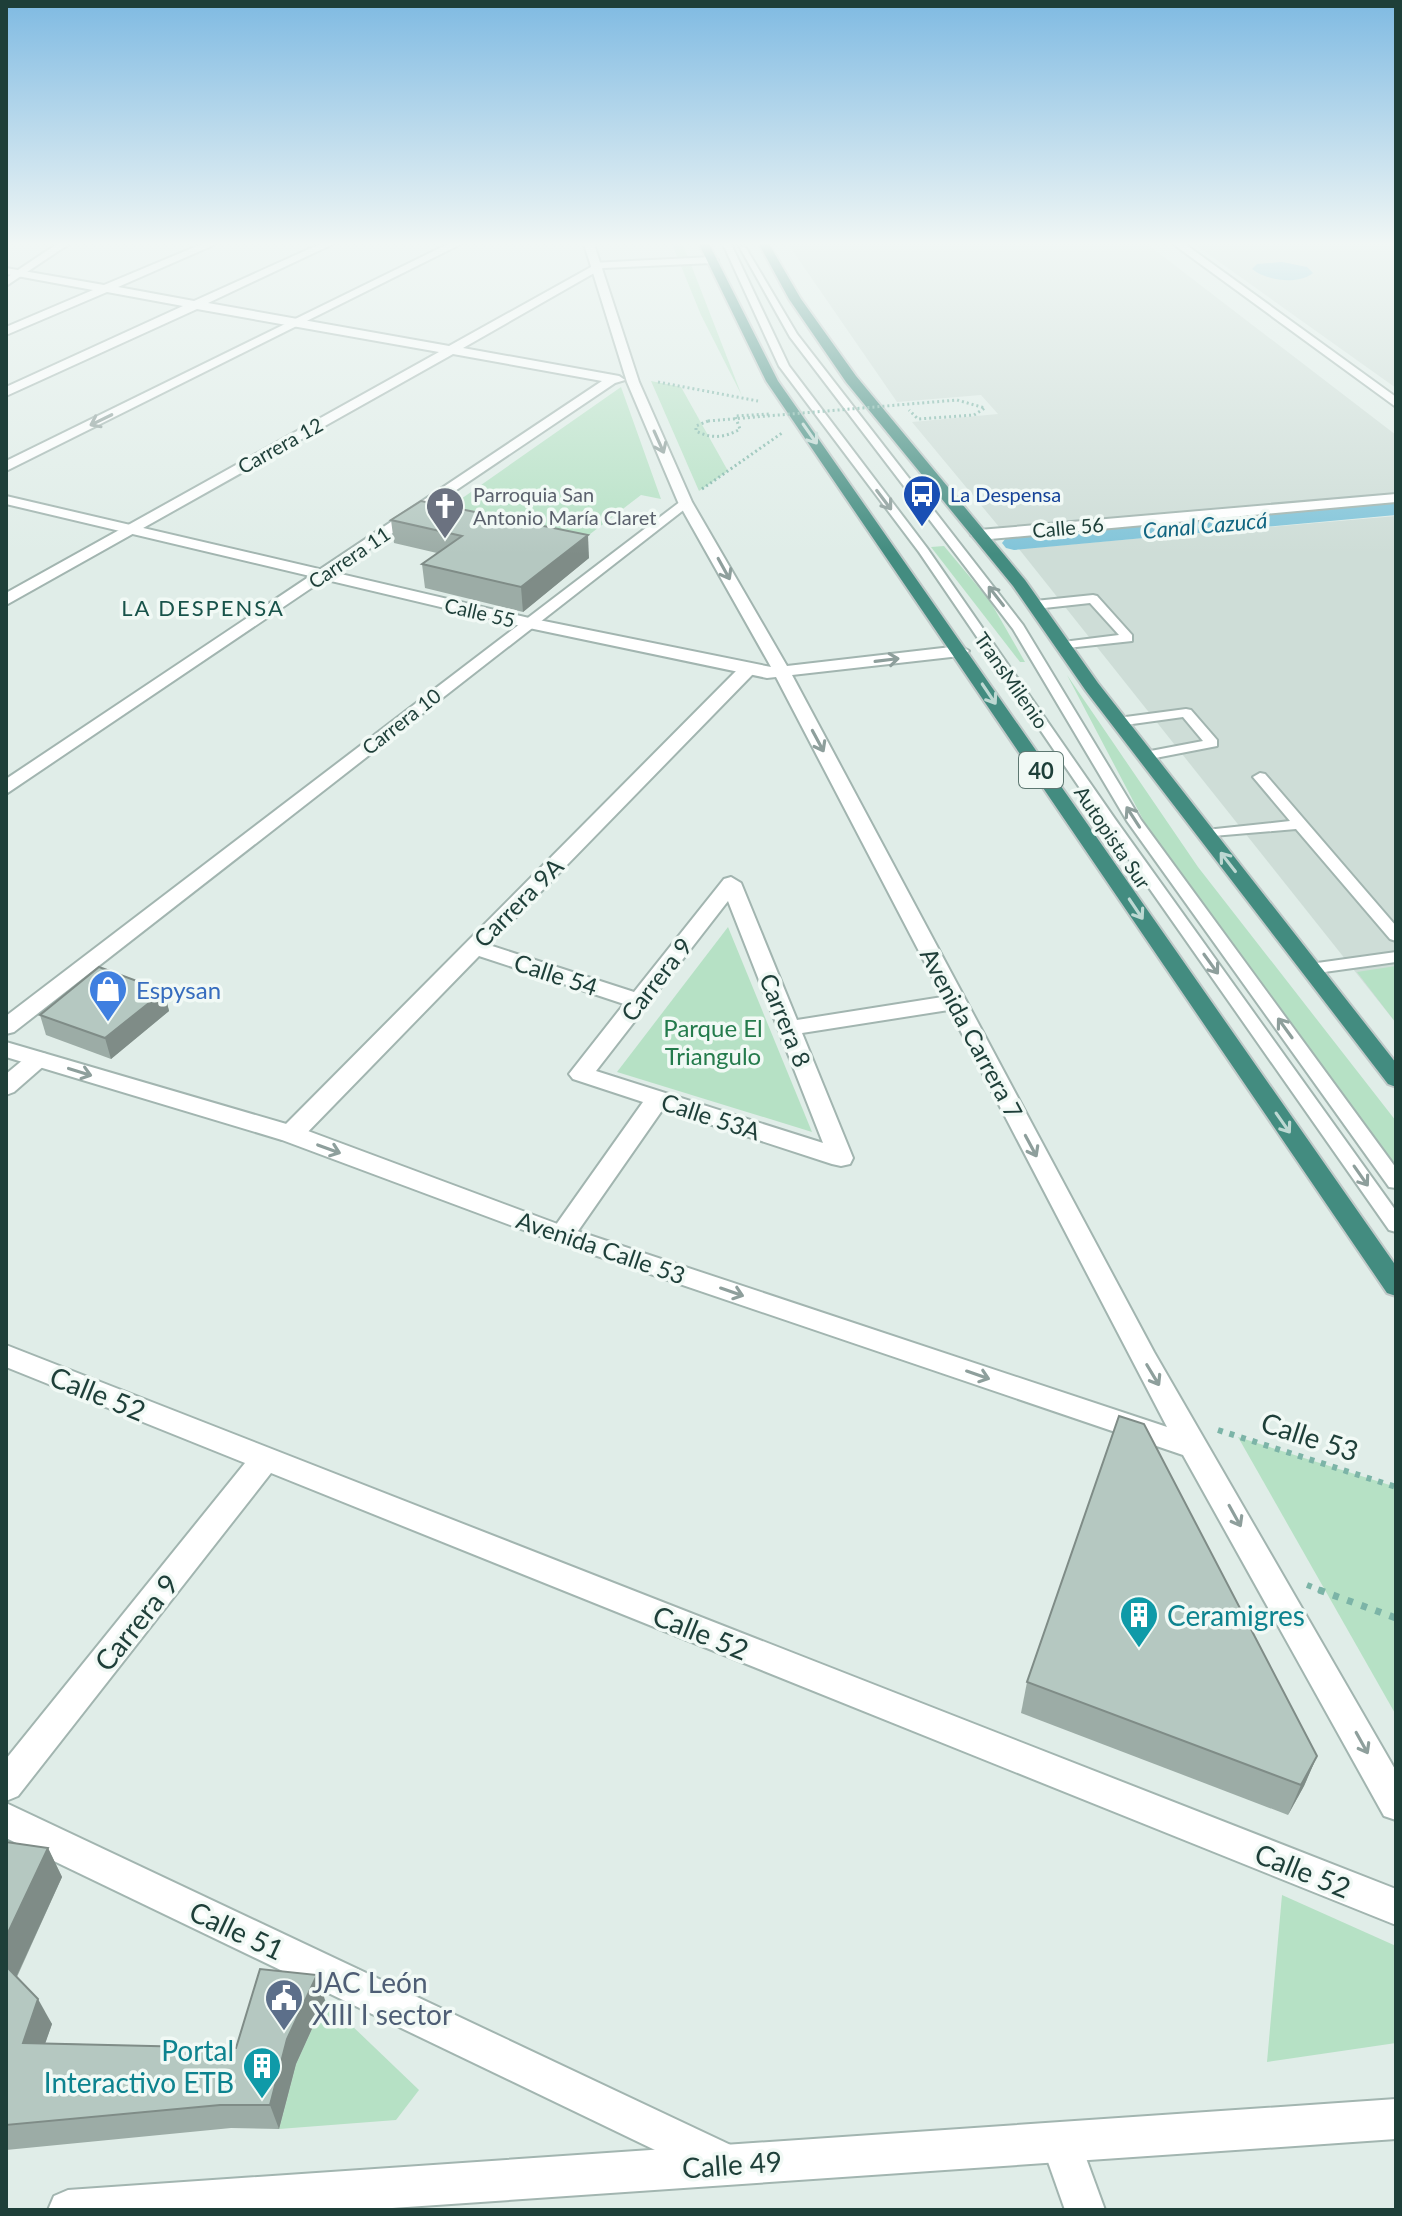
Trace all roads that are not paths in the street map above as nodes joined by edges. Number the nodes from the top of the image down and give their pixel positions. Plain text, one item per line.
1 (104, 347) edge
2 (247, 347) edge
3 (435, 347) edge
4 (455, 347) edge
5 (622, 347) edge
6 (754, 347) edge
7 (775, 347) edge
8 (803, 347) edge
9 (829, 347) edge
10 (1320, 347) edge
11 (450, 350) junction
12 (613, 379) junction
13 (632, 380) junction
14 (6, 392) edge
15 (1396, 403) edge
16 (6, 467) edge
17 (1396, 498) edge
18 (6, 500) edge
19 (685, 502) junction
20 (130, 529) junction
21 (979, 535) junction
22 (323, 575) junction
23 (6, 600) edge
24 (1035, 605) junction
25 (529, 623) junction
26 (1063, 646) junction
27 (960, 651) junction
28 (747, 670) junction
29 (782, 672) junction
30 (1118, 722) junction
31 (1145, 756) junction
32 (1260, 777) dead end
33 (6, 788) edge
34 (1300, 824) junction
35 (1206, 834) junction
36 (731, 883) joint
37 (1396, 936) edge
38 (473, 947) junction
39 (1396, 957) edge
40 (1310, 969) junction
41 (638, 1001) junction
42 (955, 1002) junction
43 (6, 1027) edge
44 (789, 1028) junction
45 (6, 1049) edge
46 (38, 1059) junction
47 (581, 1074) joint
48 (1396, 1079) edge
49 (6, 1087) edge
50 (658, 1099) junction
51 (291, 1134) junction
52 (841, 1158) joint
53 (1396, 1182) edge
54 (1396, 1225) edge
55 (562, 1235) junction
56 (1396, 1286) edge
57 (6, 1356) edge
58 (1203, 1438) junction
59 (265, 1459) junction
60 (6, 1785) edge
61 (1396, 1804) edge
62 (6, 1820) edge
63 (1396, 1907) edge
64 (1396, 2119) edge
65 (1061, 2142) junction
66 (729, 2164) junction
67 (68, 2210) edge
68 (1085, 2210) edge

1 - 14 street
2 -> 16 street
3 - 11 street
4 - 11 street, Carrera 12
5 - 13 street, Avenida Carrera 7
6 -> 27 highway, Autopista Sur / 40
7 -> 54 lane, TransMilenio
53 -> 8 lane, TransMilenio
9 - 21 highway
10 - 15 street
11 - 12 street
11 - 20 street, Carrera 12
12 - 13 street
12 - 22 street, Carrera 11
13 -> 19 street, Avenida Carrera 7
17 - 21 street, Calle 56
18 - 20 street, Calle 55
19 - 25 street, Carrera 10
19 -> 29 street, Avenida Carrera 7
20 - 22 street, Calle 55
20 - 23 street, Carrera 12
21 - 24 highway
22 - 25 street, Calle 55
22 - 33 street, Carrera 11
24 - 26 highway
24 - 26 lane
25 - 28 street, Calle 55
25 - 43 street, Carrera 10
26 - 30 highway
29 -> 27 street, Calle 55
27 -> 56 highway, Autopista Sur / 40
28 - 29 street, Calle 55
28 - 38 street, Carrera 9A
29 -> 42 street, Avenida Carrera 7
30 - 31 highway
30 - 31 lane
31 - 35 highway
32 - 34 lane
34 - 35 lane
34 - 37 lane
40 -> 35 highway
36 - 41 street, Carrera 9
36 - 44 street, Carrera 8
38 - 41 street, Calle 54
38 - 51 street, Carrera 9A
39 - 40 lane
40 - 48 highway
41 - 47 street, Carrera 9
42 - 44 street
42 -> 58 street, Avenida Carrera 7
44 - 52 street, Carrera 8
45 - 46 street, Avenida Calle 53
46 - 49 street
46 -> 51 street, Avenida Calle 53
47 - 50 street, Calle 53A
50 - 52 street, Calle 53A
50 - 55 street
51 -> 55 street, Avenida Calle 53
55 -> 58 street, Avenida Calle 53
57 - 59 street, Calle 52
58 -> 61 street, Avenida Carrera 7
59 - 60 street, Carrera 9
59 - 63 street, Calle 52
62 - 66 street, Calle 51
64 - 65 street, Calle 49
65 - 66 street, Calle 49
65 - 68 street
66 - 67 street, Calle 49

